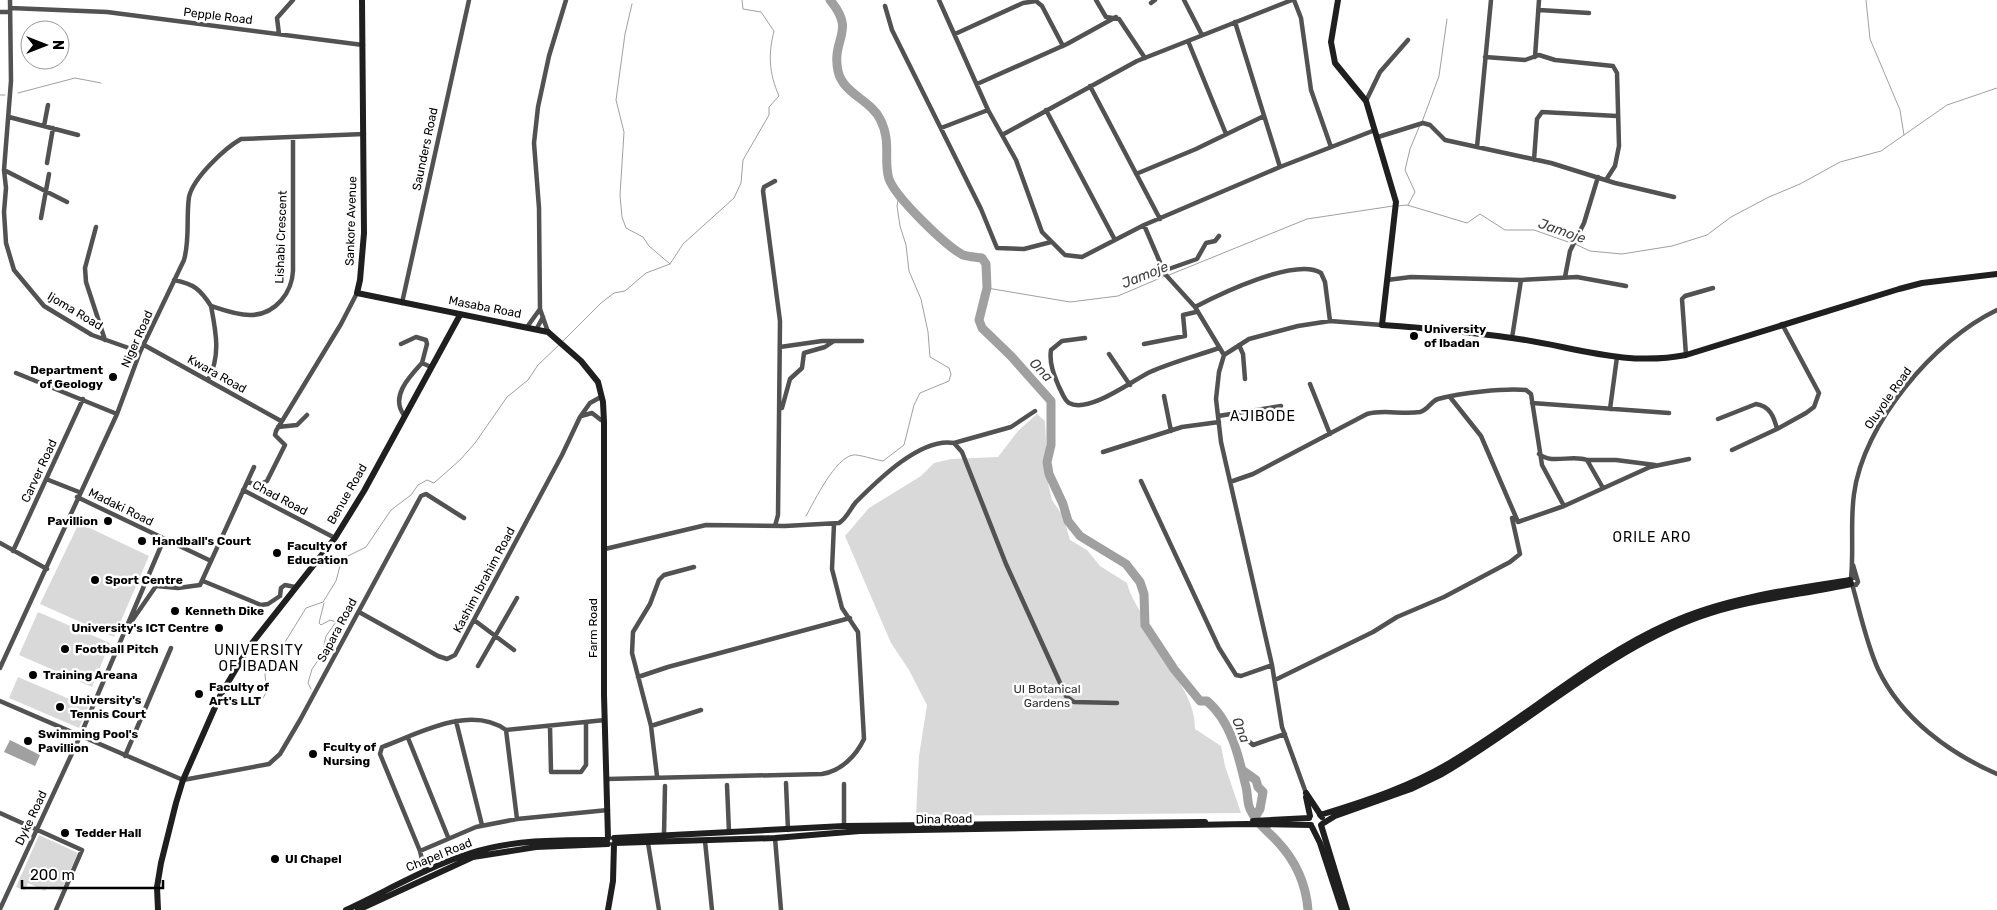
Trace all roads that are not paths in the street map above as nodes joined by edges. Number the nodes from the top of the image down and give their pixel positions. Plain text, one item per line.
1 (10, 0) edge
2 (293, 0) edge
3 (362, 0) edge
4 (469, 0) edge
5 (566, 0) edge
6 (939, 0) edge
7 (1096, 0) edge
8 (1184, 0) edge
9 (1290, 0) edge
10 (1338, 0) edge
11 (1492, 0) edge
12 (1539, 0) edge
13 (885, 6) dead end
14 (10, 10) junction
15 (1539, 10) junction
16 (0, 12) edge
17 (1589, 13) dead end
18 (1116, 17) junction
19 (1235, 22) junction
20 (279, 34) junction
21 (955, 34) junction
22 (1202, 35) junction
23 (1408, 40) dead end
24 (1188, 41) junction
25 (363, 45) junction
26 (1063, 46) junction
27 (1484, 57) junction
28 (1535, 57) junction
29 (1145, 58) junction
30 (977, 84) junction
31 (1090, 86) junction
32 (1366, 101) junction
33 (48, 105) dead end
34 (988, 110) junction
35 (1046, 110) junction
36 (1264, 116) junction
37 (1618, 116) junction
38 (9, 117) junction
39 (44, 126) junction
40 (53, 128) junction
41 (941, 128) junction
42 (364, 134) junction
43 (1226, 134) junction
44 (1376, 134) junction
45 (78, 135) dead end
46 (1002, 135) junction
47 (293, 137) junction
48 (1331, 147) junction
49 (1477, 148) junction
50 (1534, 160) junction
51 (47, 163) dead end
52 (1280, 167) junction
53 (4, 170) junction
54 (49, 174) dead end
55 (1136, 174) junction
56 (1598, 177) junction
57 (1606, 180) junction
58 (775, 181) dead end
59 (47, 190) junction
60 (1674, 197) dead end
61 (66, 202) dead end
62 (42, 218) dead end
63 (1160, 220) junction
64 (1144, 225) junction
65 (96, 227) dead end
66 (1219, 236) dead end
67 (1115, 240) junction
68 (1052, 242) junction
69 (1163, 271) junction
70 (1997, 274) edge
71 (1564, 277) junction
72 (174, 280) junction
73 (1387, 280) junction
74 (1521, 280) junction
75 (1626, 286) dead end
76 (1713, 288) dead end
77 (357, 293) junction
78 (402, 303) junction
79 (211, 306) junction
80 (540, 308) junction
81 (1196, 310) junction
82 (1997, 310) edge
83 (460, 314) junction
84 (543, 317) junction
85 (1330, 321) junction
86 (1782, 324) junction
87 (1382, 325) junction
88 (527, 326) junction
89 (537, 328) junction
90 (548, 332) junction
91 (1085, 338) dead end
92 (1512, 338) junction
93 (105, 340) junction
94 (834, 341) junction
95 (862, 341) dead end
96 (401, 344) dead end
97 (1144, 344) dead end
98 (1239, 345) junction
99 (144, 346) junction
100 (780, 346) junction
101 (1219, 348) junction
102 (140, 352) junction
103 (1109, 354) dead end
104 (1224, 355) junction
105 (1686, 355) junction
106 (1616, 357) junction
107 (422, 363) junction
108 (432, 368) junction
109 (16, 373) dead end
110 (592, 375) junction
111 (1245, 379) dead end
112 (208, 380) junction
113 (1310, 384) dead end
114 (1130, 385) junction
115 (1164, 396) dead end
116 (1450, 397) junction
117 (599, 398) junction
118 (82, 399) junction
119 (1532, 403) junction
120 (1281, 406) dead end
121 (1610, 409) junction
122 (1035, 412) dead end
123 (780, 413) junction
124 (1669, 413) dead end
125 (117, 414) junction
126 (307, 415) dead end
127 (404, 415) junction
128 (580, 416) junction
129 (1218, 416) junction
130 (1718, 419) dead end
131 (281, 420) junction
132 (601, 420) junction
133 (1219, 422) junction
134 (278, 428) junction
135 (1778, 429) junction
136 (1171, 431) junction
137 (603, 432) junction
138 (1330, 434) junction
139 (954, 443) junction
140 (1732, 450) dead end
141 (1103, 452) dead end
142 (1539, 454) junction
143 (1689, 459) dead end
144 (1587, 460) junction
145 (1657, 466) junction
146 (254, 467) dead end
147 (46, 479) junction
148 (1141, 481) dead end
149 (247, 482) junction
150 (1230, 482) junction
151 (1603, 488) junction
152 (243, 490) junction
153 (78, 494) junction
154 (1564, 506) junction
155 (464, 518) dead end
156 (1512, 518) dead end
157 (1518, 522) junction
158 (834, 524) junction
159 (776, 526) junction
160 (1515, 529) junction
161 (335, 538) junction
162 (164, 539) junction
163 (0, 543) edge
164 (605, 549) junction
165 (13, 551) junction
166 (211, 561) junction
167 (694, 567) dead end
168 (47, 568) junction
169 (203, 581) junction
170 (1853, 581) junction
171 (294, 587) junction
172 (283, 597) junction
173 (517, 598) dead end
174 (359, 612) junction
175 (850, 618) junction
176 (474, 620) junction
177 (124, 632) junction
178 (495, 638) junction
179 (171, 648) dead end
180 (514, 650) dead end
181 (1272, 665) junction
182 (478, 666) dead end
183 (0, 668) edge
184 (638, 677) junction
185 (1275, 680) junction
186 (0, 701) edge
187 (1117, 703) dead end
188 (701, 710) dead end
189 (605, 720) junction
190 (456, 721) junction
191 (586, 722) junction
192 (550, 726) junction
193 (651, 726) junction
194 (506, 730) junction
195 (81, 734) junction
196 (1285, 734) junction
197 (1243, 736) dead end
198 (408, 738) junction
199 (125, 756) junction
200 (1997, 774) edge
201 (657, 776) junction
202 (607, 779) junction
203 (182, 780) junction
204 (786, 783) dead end
205 (844, 784) dead end
206 (727, 785) dead end
207 (665, 786) dead end
208 (1306, 793) junction
209 (608, 810) junction
210 (0, 813) edge
211 (1319, 814) junction
212 (1309, 817) junction
213 (517, 819) junction
214 (1274, 822) junction
215 (1321, 824) junction
216 (482, 825) junction
217 (1311, 826) junction
218 (36, 829) junction
219 (844, 829) junction
220 (788, 830) junction
221 (729, 832) junction
222 (664, 835) junction
223 (448, 837) junction
224 (775, 838) junction
225 (611, 841) junction
226 (704, 841) junction
227 (648, 843) junction
228 (420, 851) junction
229 (426, 875) junction
230 (0, 909) edge
231 (56, 910) edge
232 (158, 910) edge
233 (346, 910) edge
234 (358, 910) edge
235 (608, 910) edge
236 (659, 910) edge
237 (712, 910) edge
238 (781, 910) edge
239 (1342, 910) edge
240 (1347, 910) edge

1 - 14 street, Ijoma Road
2 - 20 street
3 - 25 street, Sankore Avenue
4 - 78 street, Saunders Road
5 - 80 street
6 - 21 street
7 - 18 street
8 - 22 street
9 - 19 street
9 - 48 street
10 - 32 street
11 - 27 street
12 - 15 street
13 - 41 street
14 - 16 street, Pepple Road
14 - 20 street, Pepple Road
14 - 38 street, Ijoma Road
15 - 17 street
15 - 28 street
18 - 26 street
18 - 29 street
19 - 22 street
19 - 36 street
20 - 25 street, Pepple Road
21 - 26 street
21 - 30 street
22 - 24 street
23 - 32 street
24 - 29 street
24 - 43 street
25 - 42 street, Sankore Avenue
26 - 30 street
27 - 28 street
27 - 49 street
28 - 37 street
29 - 31 street
30 - 34 street
31 - 35 street
31 - 55 street
32 - 44 street
33 - 39 street
34 - 41 street
34 - 46 street
35 - 46 street
35 - 67 street
36 - 43 street
36 - 52 street
37 - 50 street
37 - 57 street
38 - 39 street
38 - 53 street, Ijoma Road
39 - 40 street
40 - 45 street
40 - 51 street
41 - 68 street
42 - 47 street, Niger Road
42 - 77 street, Sankore Avenue
43 - 55 street
44 - 48 street
44 - 49 street
44 - 73 street
46 - 68 street
47 - 72 street, Niger Road
47 - 79 street, Lishabi Crescent
48 - 52 street
49 - 50 street
50 - 56 street
52 - 63 street
53 - 59 street
53 - 93 street, Ijoma Road
54 - 59 street
55 - 63 street
56 - 57 street
56 - 71 street
57 - 60 street
58 - 100 street
59 - 61 street
59 - 62 street
63 - 64 street
64 - 67 street
64 - 69 street
65 - 93 street
66 - 69 street
67 - 68 street
69 - 81 street
70 - 86 street
71 - 74 street
71 - 75 street
72 - 79 street
72 - 99 street, Niger Road
73 - 74 street
73 - 87 street
74 - 92 street
76 - 105 street
77 - 78 street, Masaba Road
77 - 131 street, Sankore Avenue
78 - 83 street, Masaba Road
79 - 112 street
80 - 84 street
80 - 88 street
81 - 85 street
81 - 97 street
81 - 101 street
82 - 170 street, Oluyole Road
83 - 88 street, Masaba Road
83 - 108 street, Benue Road
84 - 89 street
84 - 90 street
85 - 87 street
85 - 98 street
86 - 105 street
86 - 135 street
87 - 92 street
88 - 89 street, Masaba Road
89 - 90 street, Masaba Road
90 - 110 street, Masaba Road
91 - 114 street
92 - 106 street
93 - 102 street, Ijoma Road
94 - 95 street
94 - 100 street
94 - 123 street
96 - 107 street
98 - 104 street
98 - 111 street
99 - 102 street, Niger Road
99 - 112 street, Kwara Road
100 - 123 street
101 - 104 street
101 - 114 street
102 - 125 street, Niger Road
103 - 114 street
104 - 129 street
105 - 106 street
106 - 121 street
107 - 108 street
107 - 127 street
108 - 127 street, Benue Road
109 - 118 street
110 - 117 street, Farm Road
110 - 137 street, Farm Road
112 - 131 street, Kwara Road
113 - 138 street
115 - 136 street
116 - 119 street
116 - 138 street
116 - 157 street
117 - 128 street, Kashim Ibrahim Road
117 - 132 street, Farm Road
118 - 125 street
118 - 147 street, Carver Road
119 - 121 street
119 - 142 street
120 - 129 street
121 - 124 street
122 - 139 street
123 - 159 street
125 - 153 street, Niger Road
126 - 134 street
127 - 161 street, Benue Road
128 - 132 street
128 - 176 street, Kashim Ibrahim Road
129 - 133 street
130 - 135 street
131 - 134 street, Sankore Avenue
132 - 137 street, Farm Road
133 - 136 street
133 - 150 street
134 - 149 street
135 - 140 street
136 - 141 street
137 - 164 street, Farm Road
138 - 150 street
139 - 158 street
139 - 187 street
142 - 144 street
142 - 154 street
143 - 145 street
144 - 145 street
144 - 151 street
145 - 151 street
146 - 149 street
147 - 153 street, Madaki Road
147 - 165 street, Carver Road
148 - 181 street
149 - 152 street
150 - 181 street
151 - 154 street
152 - 161 street, Chad Road
152 - 166 street
153 - 162 street, Madaki Road
153 - 168 street, Niger Road
154 - 157 street
155 - 174 street, Sapara Road
156 - 160 street
157 - 160 street
158 - 159 street
158 - 175 street
159 - 164 street
160 - 185 street
161 - 171 street, Benue Road
162 - 166 street, Madaki Road
162 - 177 street
163 - 165 street
164 - 189 street, Farm Road
165 - 168 street
166 - 169 street
167 - 184 street
168 - 183 street, Niger Road
169 - 172 street
169 - 177 street
170 - 200 street
170 - 211 street
170 - 215 street
171 - 172 street, Benue Road
171 - 172 street
172 - 203 street, Benue Road
173 - 178 street
174 - 176 street, Kashim Ibrahim Road
174 - 203 street, Sapara Road
175 - 184 street
175 - 201 street
176 - 178 street
177 - 195 street, Dyke Road
178 - 180 street
178 - 182 street
179 - 199 street
181 - 185 street
184 - 193 street
185 - 196 street
186 - 195 street
188 - 193 street
189 - 191 street
189 - 202 street, Farm Road
190 - 194 street
190 - 198 street
190 - 216 street
191 - 192 street
191 - 192 street
192 - 194 street
193 - 201 street
194 - 213 street
195 - 199 street
195 - 218 street, Dyke Road
196 - 197 street
196 - 208 street
198 - 223 street
198 - 228 street
199 - 203 street
201 - 202 street
202 - 209 street, Farm Road
203 - 232 street, Benue Road
204 - 220 street
205 - 219 street
206 - 221 street
207 - 222 street
208 - 211 street
208 - 212 street
209 - 213 street
209 - 225 street, Farm Road
210 - 218 street
211 - 212 street
211 - 215 street
212 - 214 street
212 - 217 street
213 - 216 street
214 - 217 street
214 - 219 street, Dina Road
215 - 217 street
215 - 240 street
216 - 223 street
217 - 239 street
218 - 230 street, Dyke Road
218 - 231 street
219 - 220 street, Dina Road
219 - 224 street, Dina Road
220 - 221 street, Dina Road
221 - 222 street, Dina Road
222 - 225 street, Dina Road
223 - 228 street
224 - 226 street, Dina Road
224 - 238 street
225 - 227 street, Dina Road
225 - 229 street, Chapel Road
225 - 235 street
226 - 227 street, Dina Road
226 - 237 street
227 - 236 street
228 - 229 street
229 - 233 street, Chapel Road
229 - 234 street, Chapel Road

